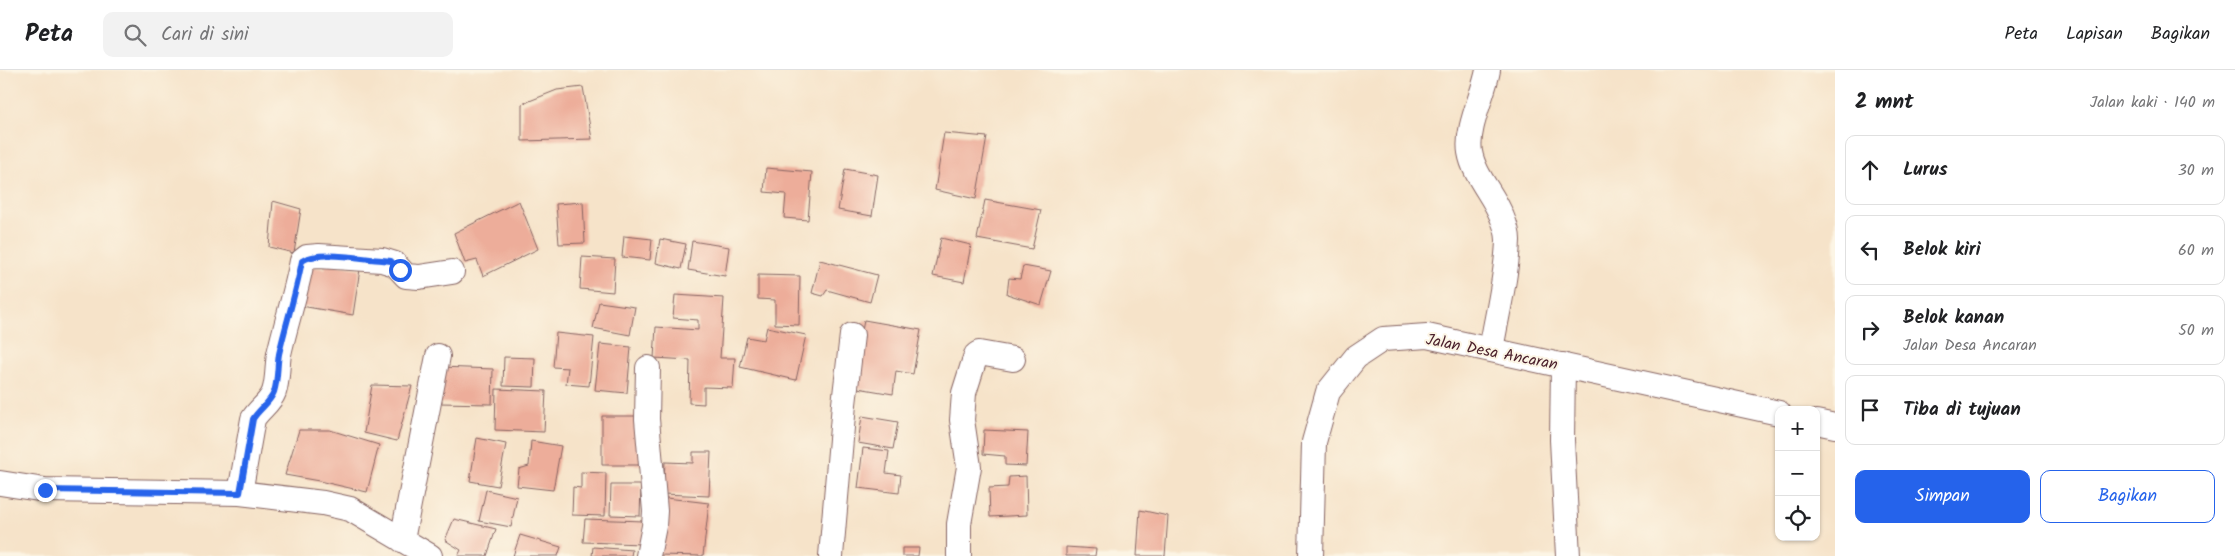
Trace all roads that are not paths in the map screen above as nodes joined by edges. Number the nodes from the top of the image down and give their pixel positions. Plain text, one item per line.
1 (1488, 70) edge
2 (452, 272) dead end
3 (852, 334) dead end
4 (1491, 350) junction
5 (438, 356) dead end
6 (1012, 359) dead end
7 (1563, 365) junction
8 (648, 368) dead end
9 (1775, 412) edge
10 (1820, 423) edge
11 (1835, 426) edge
12 (0, 483) edge
13 (240, 493) junction
14 (402, 540) junction
15 (430, 556) edge
16 (648, 556) edge
17 (831, 556) edge
18 (959, 556) edge
19 (1312, 556) edge
20 (1568, 556) edge

1 - 4 street
2 - 13 street
3 - 17 street
4 - 7 street, Jalan Desa Ancaran
4 - 19 street, Jalan Desa Ancaran
5 - 14 street
6 - 18 street
7 - 9 street, Jalan Desa Ancaran
7 - 20 street
8 - 16 street
10 - 11 street
12 - 13 street
13 - 14 street
14 - 15 street

